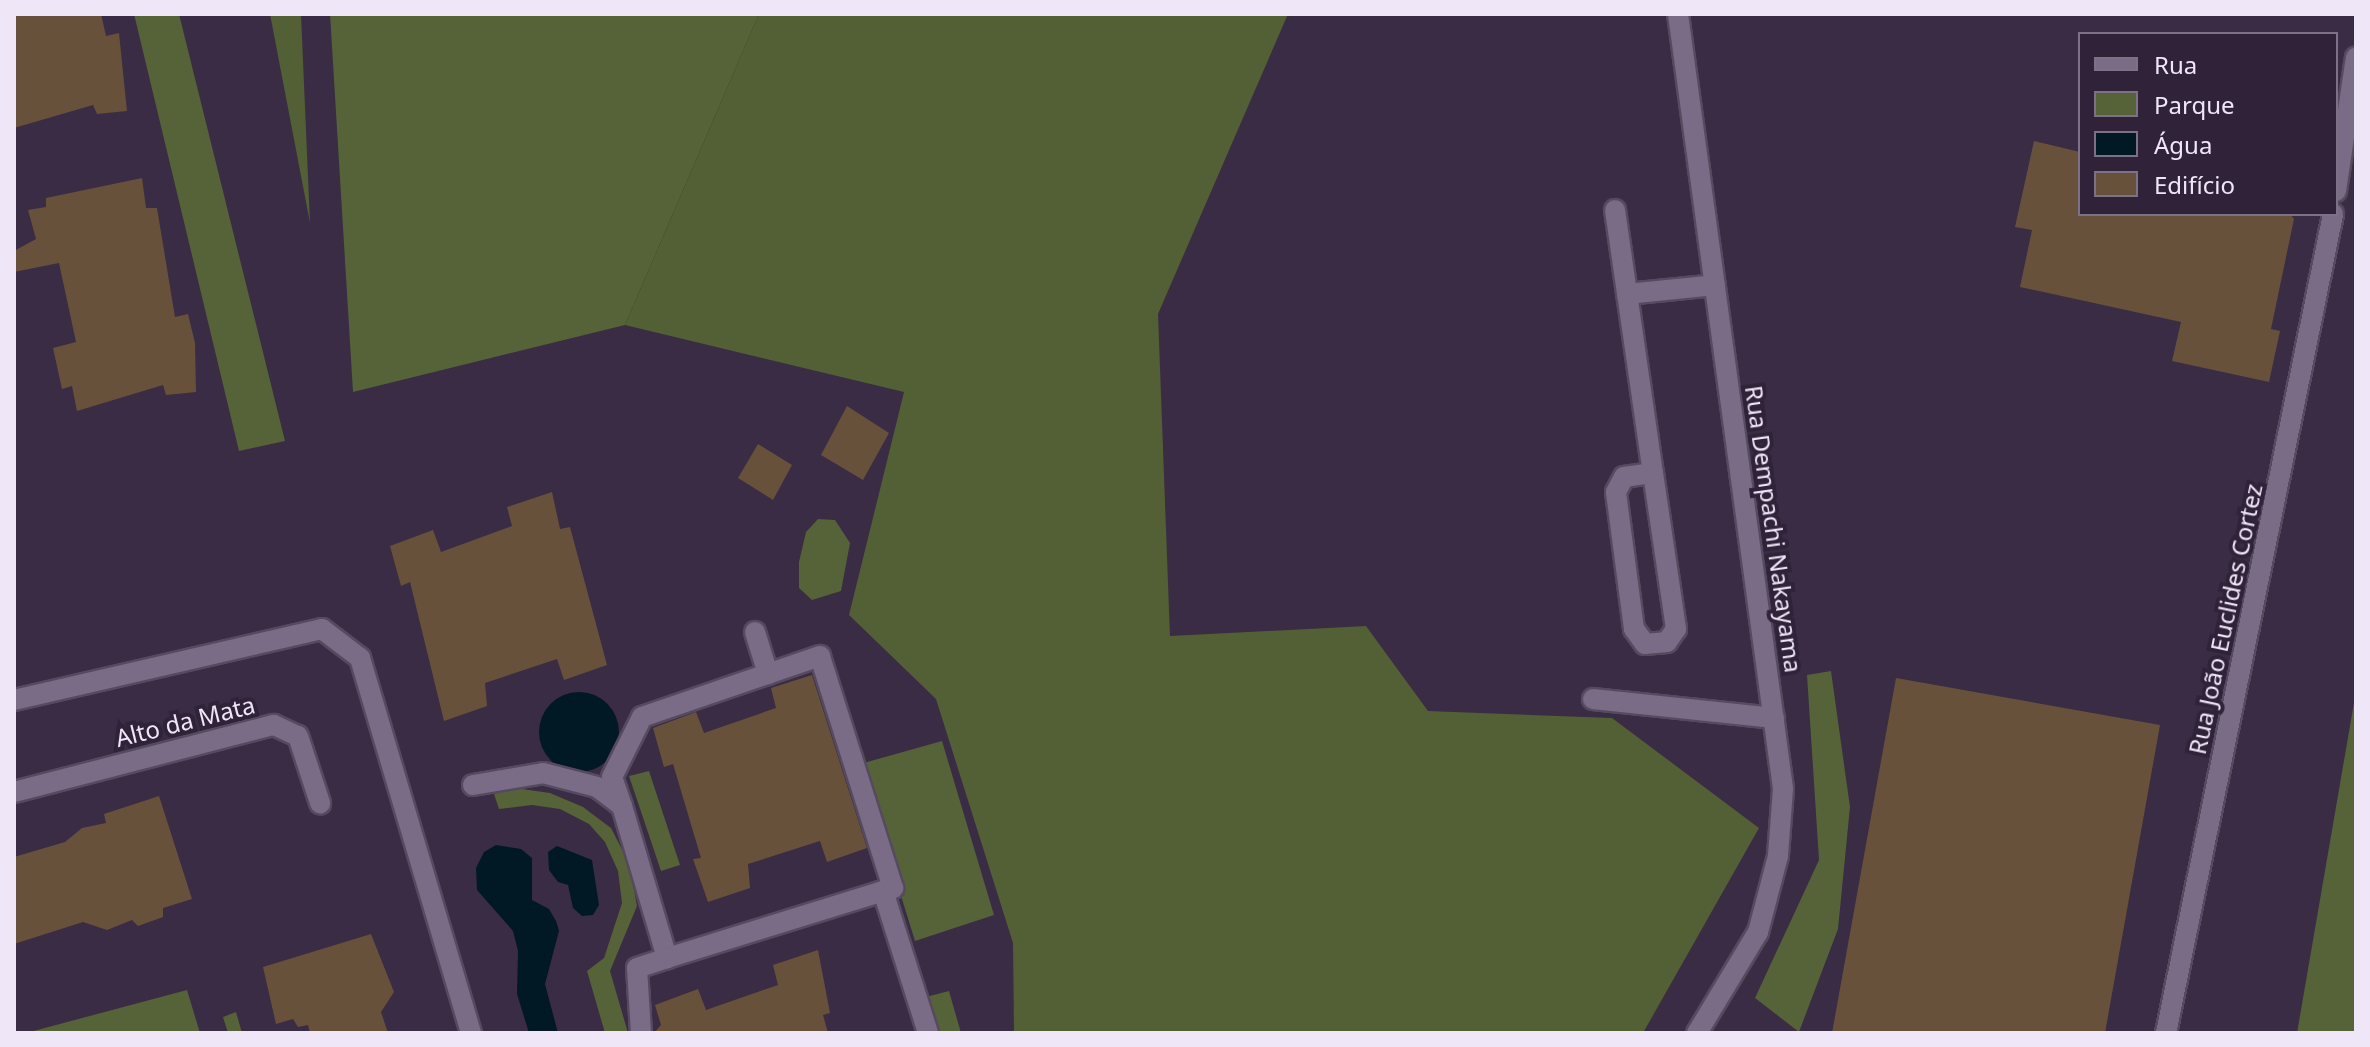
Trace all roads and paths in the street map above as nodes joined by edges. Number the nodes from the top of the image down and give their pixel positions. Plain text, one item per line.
1 (1678, 14) edge
2 (2356, 57) edge
3 (2338, 178) edge
4 (1615, 210) dead end
5 (2333, 216) edge
6 (1715, 285) junction
7 (1627, 294) junction
8 (1653, 473) junction
9 (755, 632) dead end
10 (768, 674) junction
11 (1593, 699) dead end
12 (14, 700) edge
13 (1774, 718) junction
14 (473, 785) dead end
15 (14, 792) edge
16 (320, 803) dead end
17 (622, 806) junction
18 (883, 891) junction
19 (667, 958) junction
20 (471, 1033) edge
21 (641, 1033) edge
22 (928, 1033) edge
23 (1697, 1033) edge
24 (2166, 1033) edge

1 - 6 street, Rua Dempachi Nakayama
2 - 3 street
4 - 7 street
5 - 24 street, Rua João Euclides Cortez
6 - 7 street
6 - 13 street, Rua Dempachi Nakayama
7 - 8 street
8 - 8 street
9 - 10 street
10 - 17 street
10 - 18 street
11 - 13 street
12 - 20 street
13 - 23 street, Rua Dempachi Nakayama
14 - 17 street
15 - 16 street, Alto da Mata
17 - 19 street
18 - 19 street
18 - 22 street
19 - 21 street

